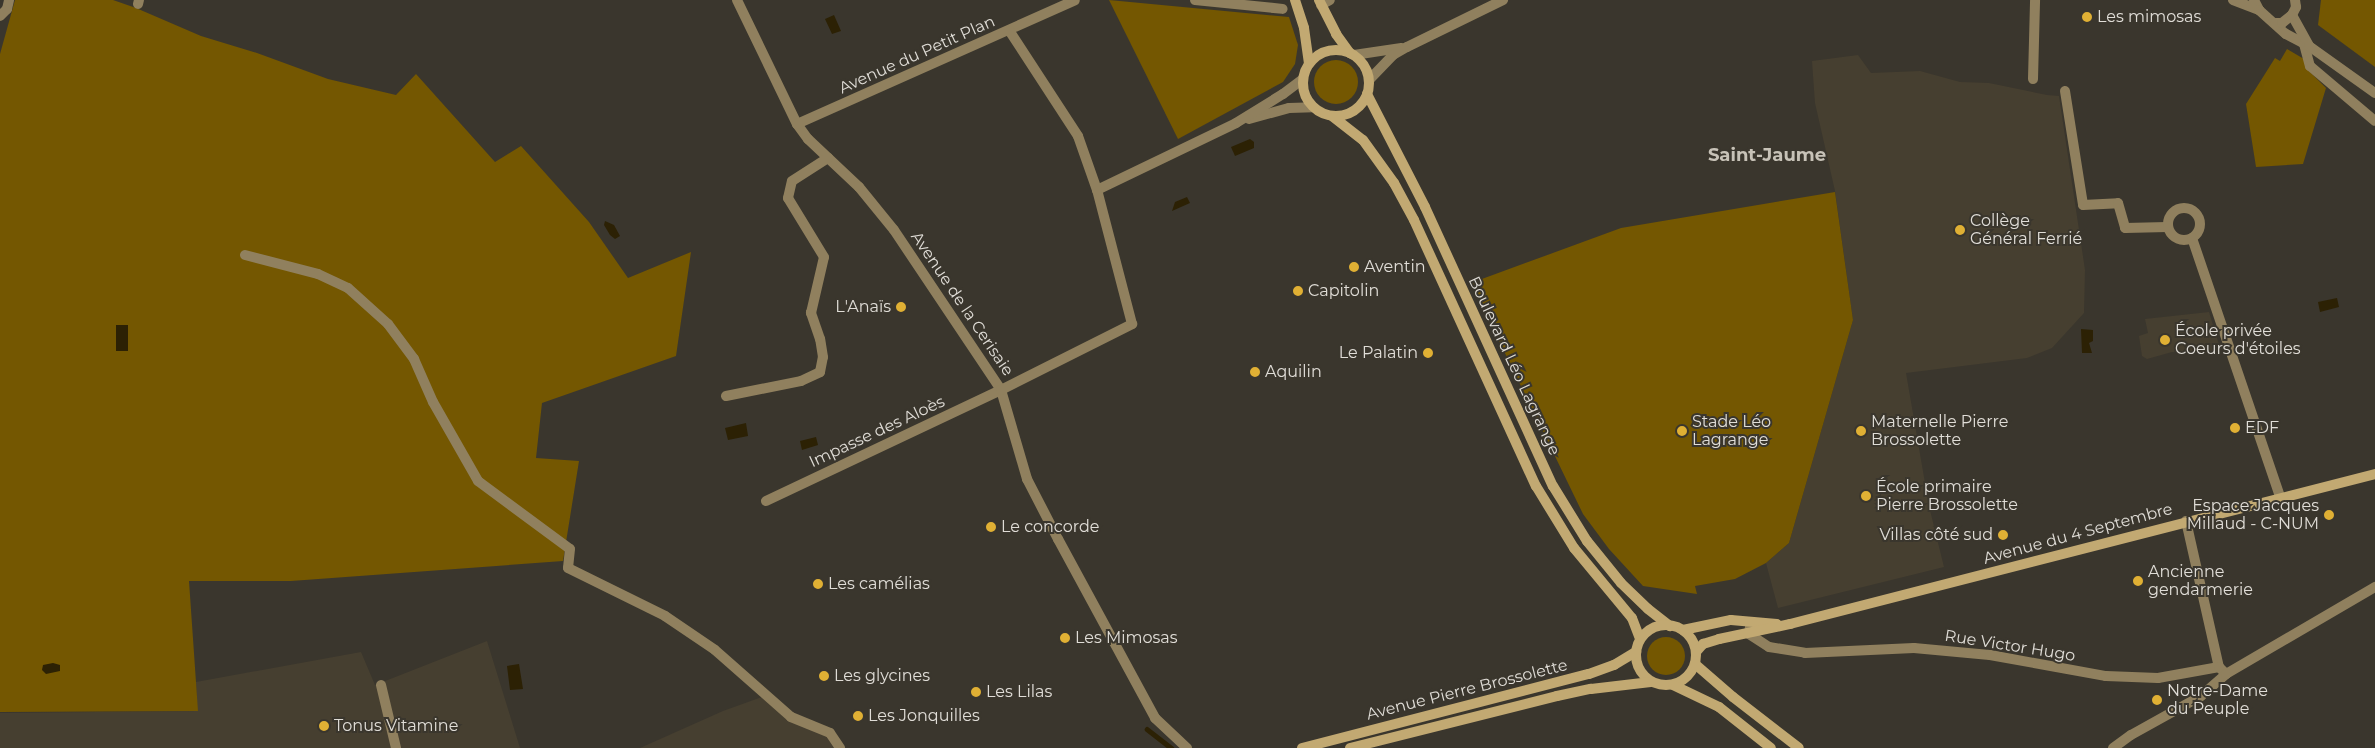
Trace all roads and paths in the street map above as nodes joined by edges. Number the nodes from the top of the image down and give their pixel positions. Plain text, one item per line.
1 (9, 0) edge
2 (737, 0) edge
3 (1075, 0) edge
4 (1195, 0) edge
5 (1295, 0) edge
6 (1503, 0) edge
7 (2035, 0) edge
8 (2233, 0) edge
9 (2254, 0) edge
10 (1210, 1) edge
11 (1323, 2) edge
12 (2297, 5) edge
13 (1283, 9) dead end
14 (2259, 10) junction
15 (0, 16) edge
16 (2275, 23) junction
17 (1009, 30) junction
18 (2307, 45) junction
19 (1407, 47) junction
20 (1352, 54) junction
21 (1309, 64) junction
22 (1303, 79) junction
23 (2033, 79) dead end
24 (1369, 80) junction
25 (2065, 91) dead end
26 (2375, 93) edge
27 (1367, 94) junction
28 (1313, 106) junction
29 (1332, 116) junction
30 (2375, 121) edge
31 (1236, 123) junction
32 (797, 124) junction
33 (828, 158) junction
34 (1097, 190) junction
35 (2167, 227) junction
36 (2192, 238) junction
37 (245, 255) dead end
38 (1001, 390) junction
39 (726, 396) dead end
40 (2375, 474) edge
41 (2280, 497) junction
42 (766, 501) dead end
43 (2186, 522) junction
44 (2375, 587) edge
45 (1760, 622) junction
46 (1788, 624) junction
47 (1670, 626) junction
48 (1683, 630) junction
49 (1748, 634) junction
50 (1640, 639) junction
51 (1636, 652) junction
52 (1696, 652) junction
53 (1695, 664) junction
54 (2222, 670) junction
55 (1651, 682) junction
56 (1673, 685) junction
57 (381, 686) dead end
58 (396, 748) edge
59 (840, 748) edge
60 (1187, 748) edge
61 (1302, 748) edge
62 (1350, 748) edge
63 (1771, 748) edge
64 (1799, 748) edge
65 (2114, 748) edge

1 - 15 street
2 - 32 street, Avenue de la Cerisaie
3 - 17 street, Avenue du Petit Plan
4 - 10 street
5 - 21 main road
6 - 19 street
7 - 23 street
8 - 14 street
9 - 14 street
10 - 13 street
11 - 20 main road
12 - 16 street
12 - 18 street
14 - 16 street
16 - 18 street
17 - 32 street, Avenue du Petit Plan
17 - 34 street
18 - 26 street
18 - 30 street
19 - 20 street
19 - 24 street
20 - 21 main road
20 - 24 main road
21 - 22 main road
22 - 28 main road
22 - 31 street
24 - 27 main road
25 - 35 street
27 - 29 main road
27 - 47 main road, Boulevard Léo Lagrange
28 - 29 main road
28 - 31 street
29 - 50 main road, Boulevard Léo Lagrange
31 - 34 street
32 - 33 street, Avenue de la Cerisaie
33 - 38 street, Avenue de la Cerisaie
33 - 39 street
34 - 38 street, Impasse des Aloès
35 - 36 street
35 - 36 street
36 - 41 street
37 - 59 street
38 - 42 street, Impasse des Aloès
38 - 60 street, Avenue de la Cerisaie
40 - 41 main road, Avenue du 4 Septembre
41 - 43 main road, Avenue du 4 Septembre
43 - 46 main road, Avenue du 4 Septembre
43 - 54 street
44 - 54 street
45 - 46 main road
45 - 48 main road
45 - 49 street
46 - 49 main road, Avenue du 4 Septembre
47 - 48 main road
47 - 50 main road
48 - 52 main road
49 - 52 main road, Avenue du 4 Septembre
49 - 54 street, Rue Victor Hugo
50 - 51 main road
51 - 55 main road
51 - 61 main road, Avenue Pierre Brossolette
52 - 53 main road
53 - 56 main road
53 - 64 main road
54 - 65 street
55 - 56 main road
55 - 62 main road, Avenue Pierre Brossolette
56 - 63 main road
57 - 58 street

